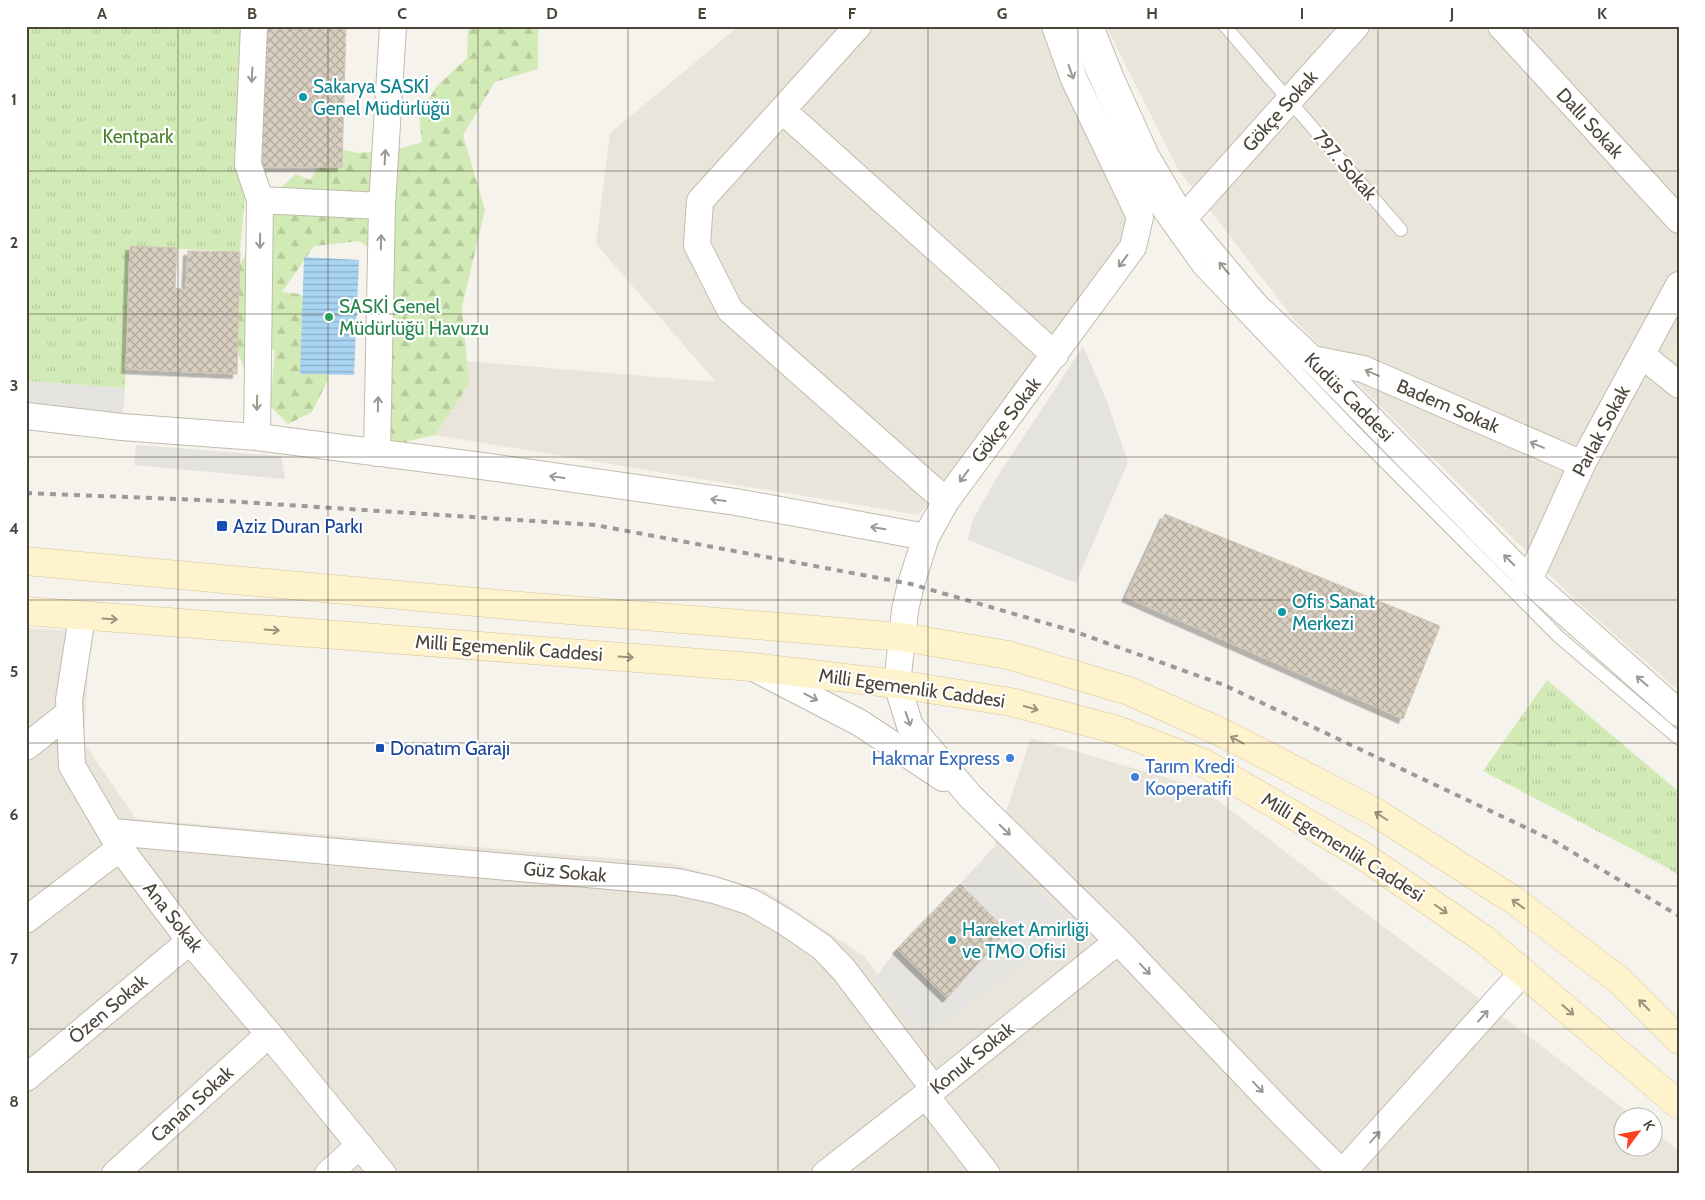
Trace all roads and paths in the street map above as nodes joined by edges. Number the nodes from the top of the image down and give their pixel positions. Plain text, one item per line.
1 (254, 26) edge
2 (858, 26) edge
3 (1055, 26) edge
4 (1072, 26) edge
5 (1090, 26) edge
6 (1225, 26) edge
7 (1501, 26) edge
8 (1355, 27) edge
9 (394, 28) edge
10 (1289, 101) junction
11 (782, 110) junction
12 (260, 200) junction
13 (382, 206) junction
14 (1183, 219) junction
15 (1679, 220) edge
16 (1401, 230) dead end
17 (1679, 285) edge
18 (1054, 355) junction
19 (1642, 355) junction
20 (1312, 359) junction
21 (1679, 386) edge
22 (26, 416) edge
23 (256, 437) junction
24 (377, 453) junction
25 (1582, 464) junction
26 (946, 500) junction
27 (926, 537) junction
28 (26, 561) edge
29 (1530, 580) junction
30 (26, 612) edge
31 (82, 617) junction
32 (902, 637) junction
33 (752, 667) junction
34 (897, 684) junction
35 (1679, 713) edge
36 (69, 714) junction
37 (1679, 739) edge
38 (26, 747) edge
39 (970, 796) junction
40 (116, 840) junction
41 (26, 920) edge
42 (190, 941) junction
43 (1118, 941) junction
44 (1523, 972) junction
45 (270, 1034) junction
46 (1679, 1040) edge
47 (26, 1078) edge
48 (930, 1092) junction
49 (1679, 1105) edge
50 (360, 1144) junction
51 (1342, 1173) edge
52 (115, 1174) edge
53 (328, 1174) edge
54 (383, 1174) edge
55 (826, 1174) edge
56 (987, 1174) edge

1 -> 12 street
2 - 11 street
3 -> 18 street, Gökçe Sokak
4 - 37 lane
5 - 14 street, Kudüs Caddesi
6 - 10 lane, 797. Sokak
7 - 15 street, Dallı Sokak
8 - 10 street, Gökçe Sokak
13 -> 9 street
10 - 14 street, Gökçe Sokak
10 - 16 lane, 797. Sokak
11 - 18 street
11 - 26 street
12 - 13 street
12 -> 23 street
24 -> 13 street
20 -> 14 street, Kudüs Caddesi
17 - 19 street, Parlak Sokak
18 -> 26 street, Gökçe Sokak
19 - 21 street
19 - 25 street, Parlak Sokak
25 -> 20 street, Badem Sokak
29 -> 20 street, Kudüs Caddesi
22 - 23 street
23 - 24 street
27 -> 24 street
25 - 29 street, Parlak Sokak
26 - 27 street, Gökçe Sokak
27 - 32 street, Gökçe Sokak
28 - 32 main road, Milli Egemenlik Caddesi
35 -> 29 street, Kudüs Caddesi
30 - 31 main road, Milli Egemenlik Caddesi
31 -> 33 main road, Milli Egemenlik Caddesi
31 - 36 street, Ana Sokak
32 - 34 street, Gökçe Sokak
46 -> 32 main road, Milli Egemenlik Caddesi
33 - 34 main road, Milli Egemenlik Caddesi
33 -> 39 street
34 -> 39 street
34 -> 44 main road, Milli Egemenlik Caddesi
36 - 38 street
36 - 40 street, Ana Sokak
39 -> 43 street
40 - 41 street
40 - 42 street, Ana Sokak
40 - 48 street, Güz Sokak
42 - 45 street, Ana Sokak
42 - 47 street, Özen Sokak
43 - 48 street, Konuk Sokak
43 -> 51 street
44 -> 49 main road, Milli Egemenlik Caddesi
51 -> 44 street
45 - 50 street, Ana Sokak
45 - 52 street, Canan Sokak
48 - 55 street, Konuk Sokak
48 - 56 street, Güz Sokak
50 - 53 street
50 - 54 street, Ana Sokak

